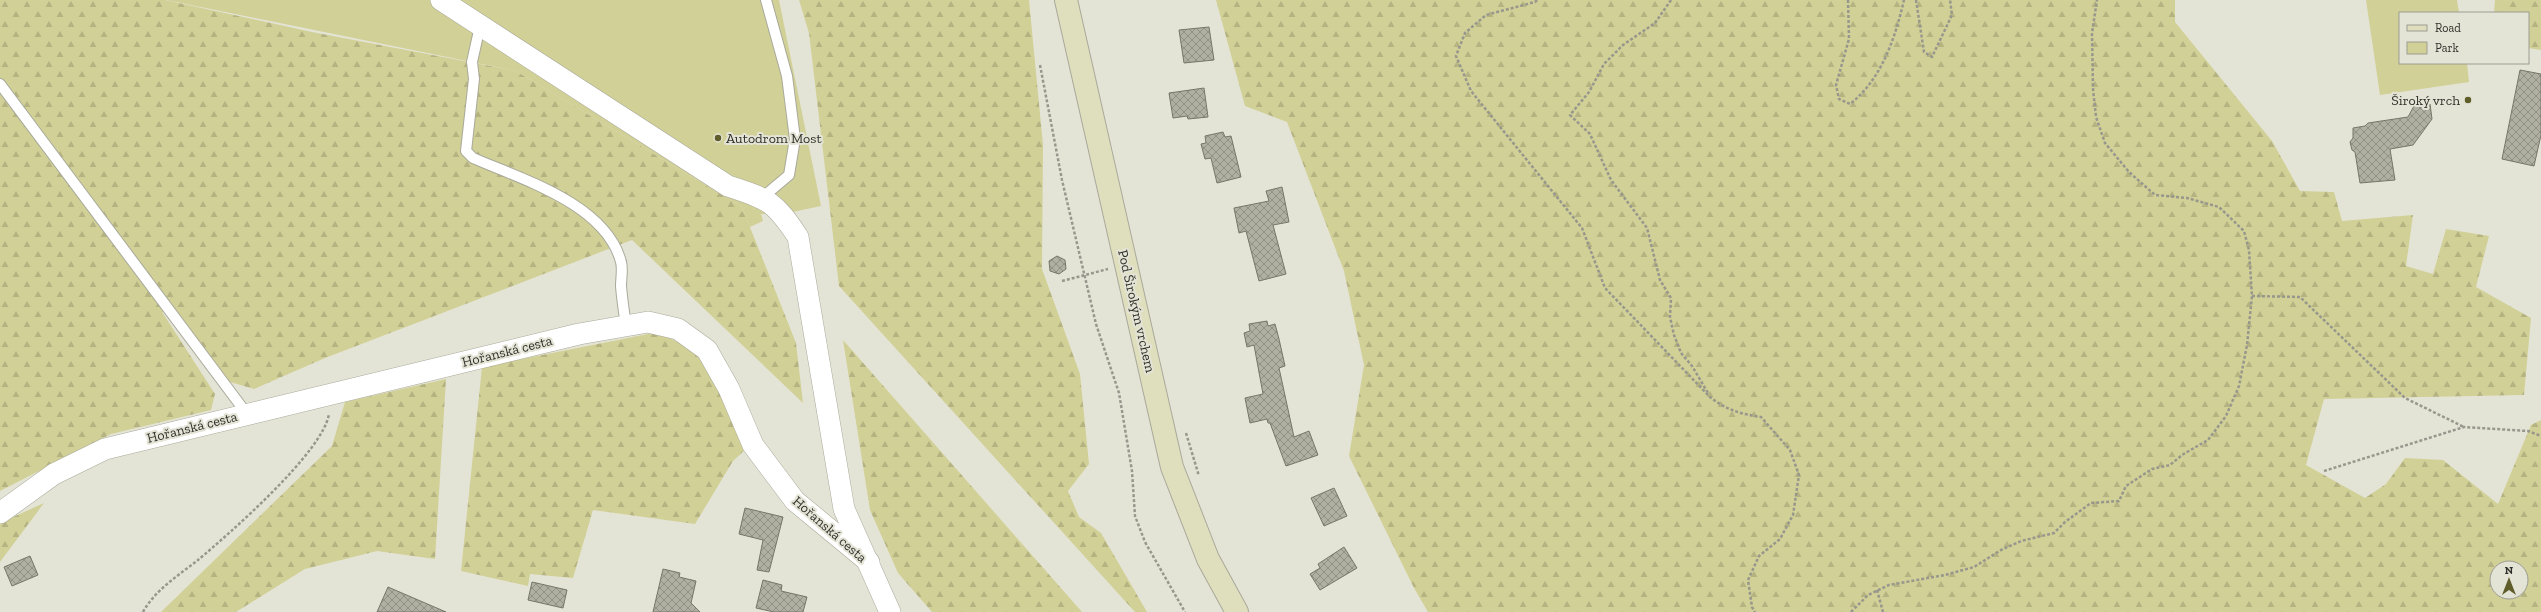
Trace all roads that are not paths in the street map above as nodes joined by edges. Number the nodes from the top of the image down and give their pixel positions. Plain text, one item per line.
1 (441, 0) edge
2 (766, 0) edge
3 (1066, 0) edge
4 (480, 26) junction
5 (0, 84) edge
6 (763, 197) junction
7 (626, 326) junction
8 (247, 414) junction
9 (0, 513) edge
10 (869, 562) junction
11 (890, 612) edge
12 (1237, 612) edge

1 - 4 street
2 - 6 lane
3 - 12 street, Pod Širokým vrchem
4 - 6 street
4 - 7 lane
5 - 8 lane
6 - 10 street
7 - 8 street, Hořanská cesta
7 - 10 street, Hořanská cesta
8 - 9 street, Hořanská cesta
10 - 11 street, Hořanská cesta

